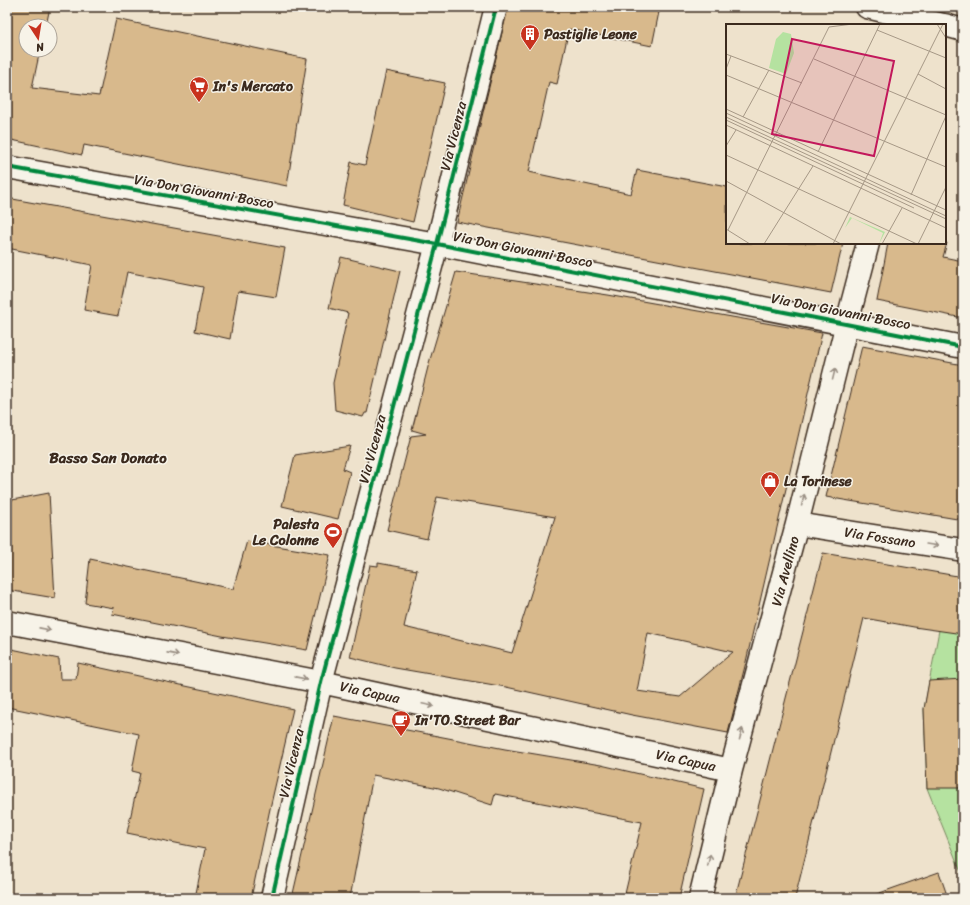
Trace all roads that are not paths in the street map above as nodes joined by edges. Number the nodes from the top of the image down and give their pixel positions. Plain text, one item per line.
1 (496, 7) edge
2 (867, 7) edge
3 (935, 21) edge
4 (946, 25) edge
5 (963, 30) edge
6 (7, 167) edge
7 (437, 244) junction
8 (868, 244) edge
9 (847, 323) junction
10 (963, 347) edge
11 (797, 524) junction
12 (963, 550) edge
13 (7, 622) edge
14 (321, 682) junction
15 (730, 770) junction
16 (272, 898) edge
17 (700, 898) edge

1 - 7 street, Via Vicenza
2 - 3 street
4 - 5 street
6 - 7 street, Via Don Giovanni Bosco
7 - 9 street, Via Don Giovanni Bosco
7 - 14 street, Via Vicenza
8 - 9 street, Via Avellino
9 - 10 street, Via Don Giovanni Bosco
11 -> 9 street, Via Avellino
11 -> 12 street, Via Fossano
15 -> 11 street, Via Avellino
13 -> 14 street, Via Capua
14 -> 15 street, Via Capua
14 - 16 street, Via Vicenza
17 -> 15 street, Via Avellino

